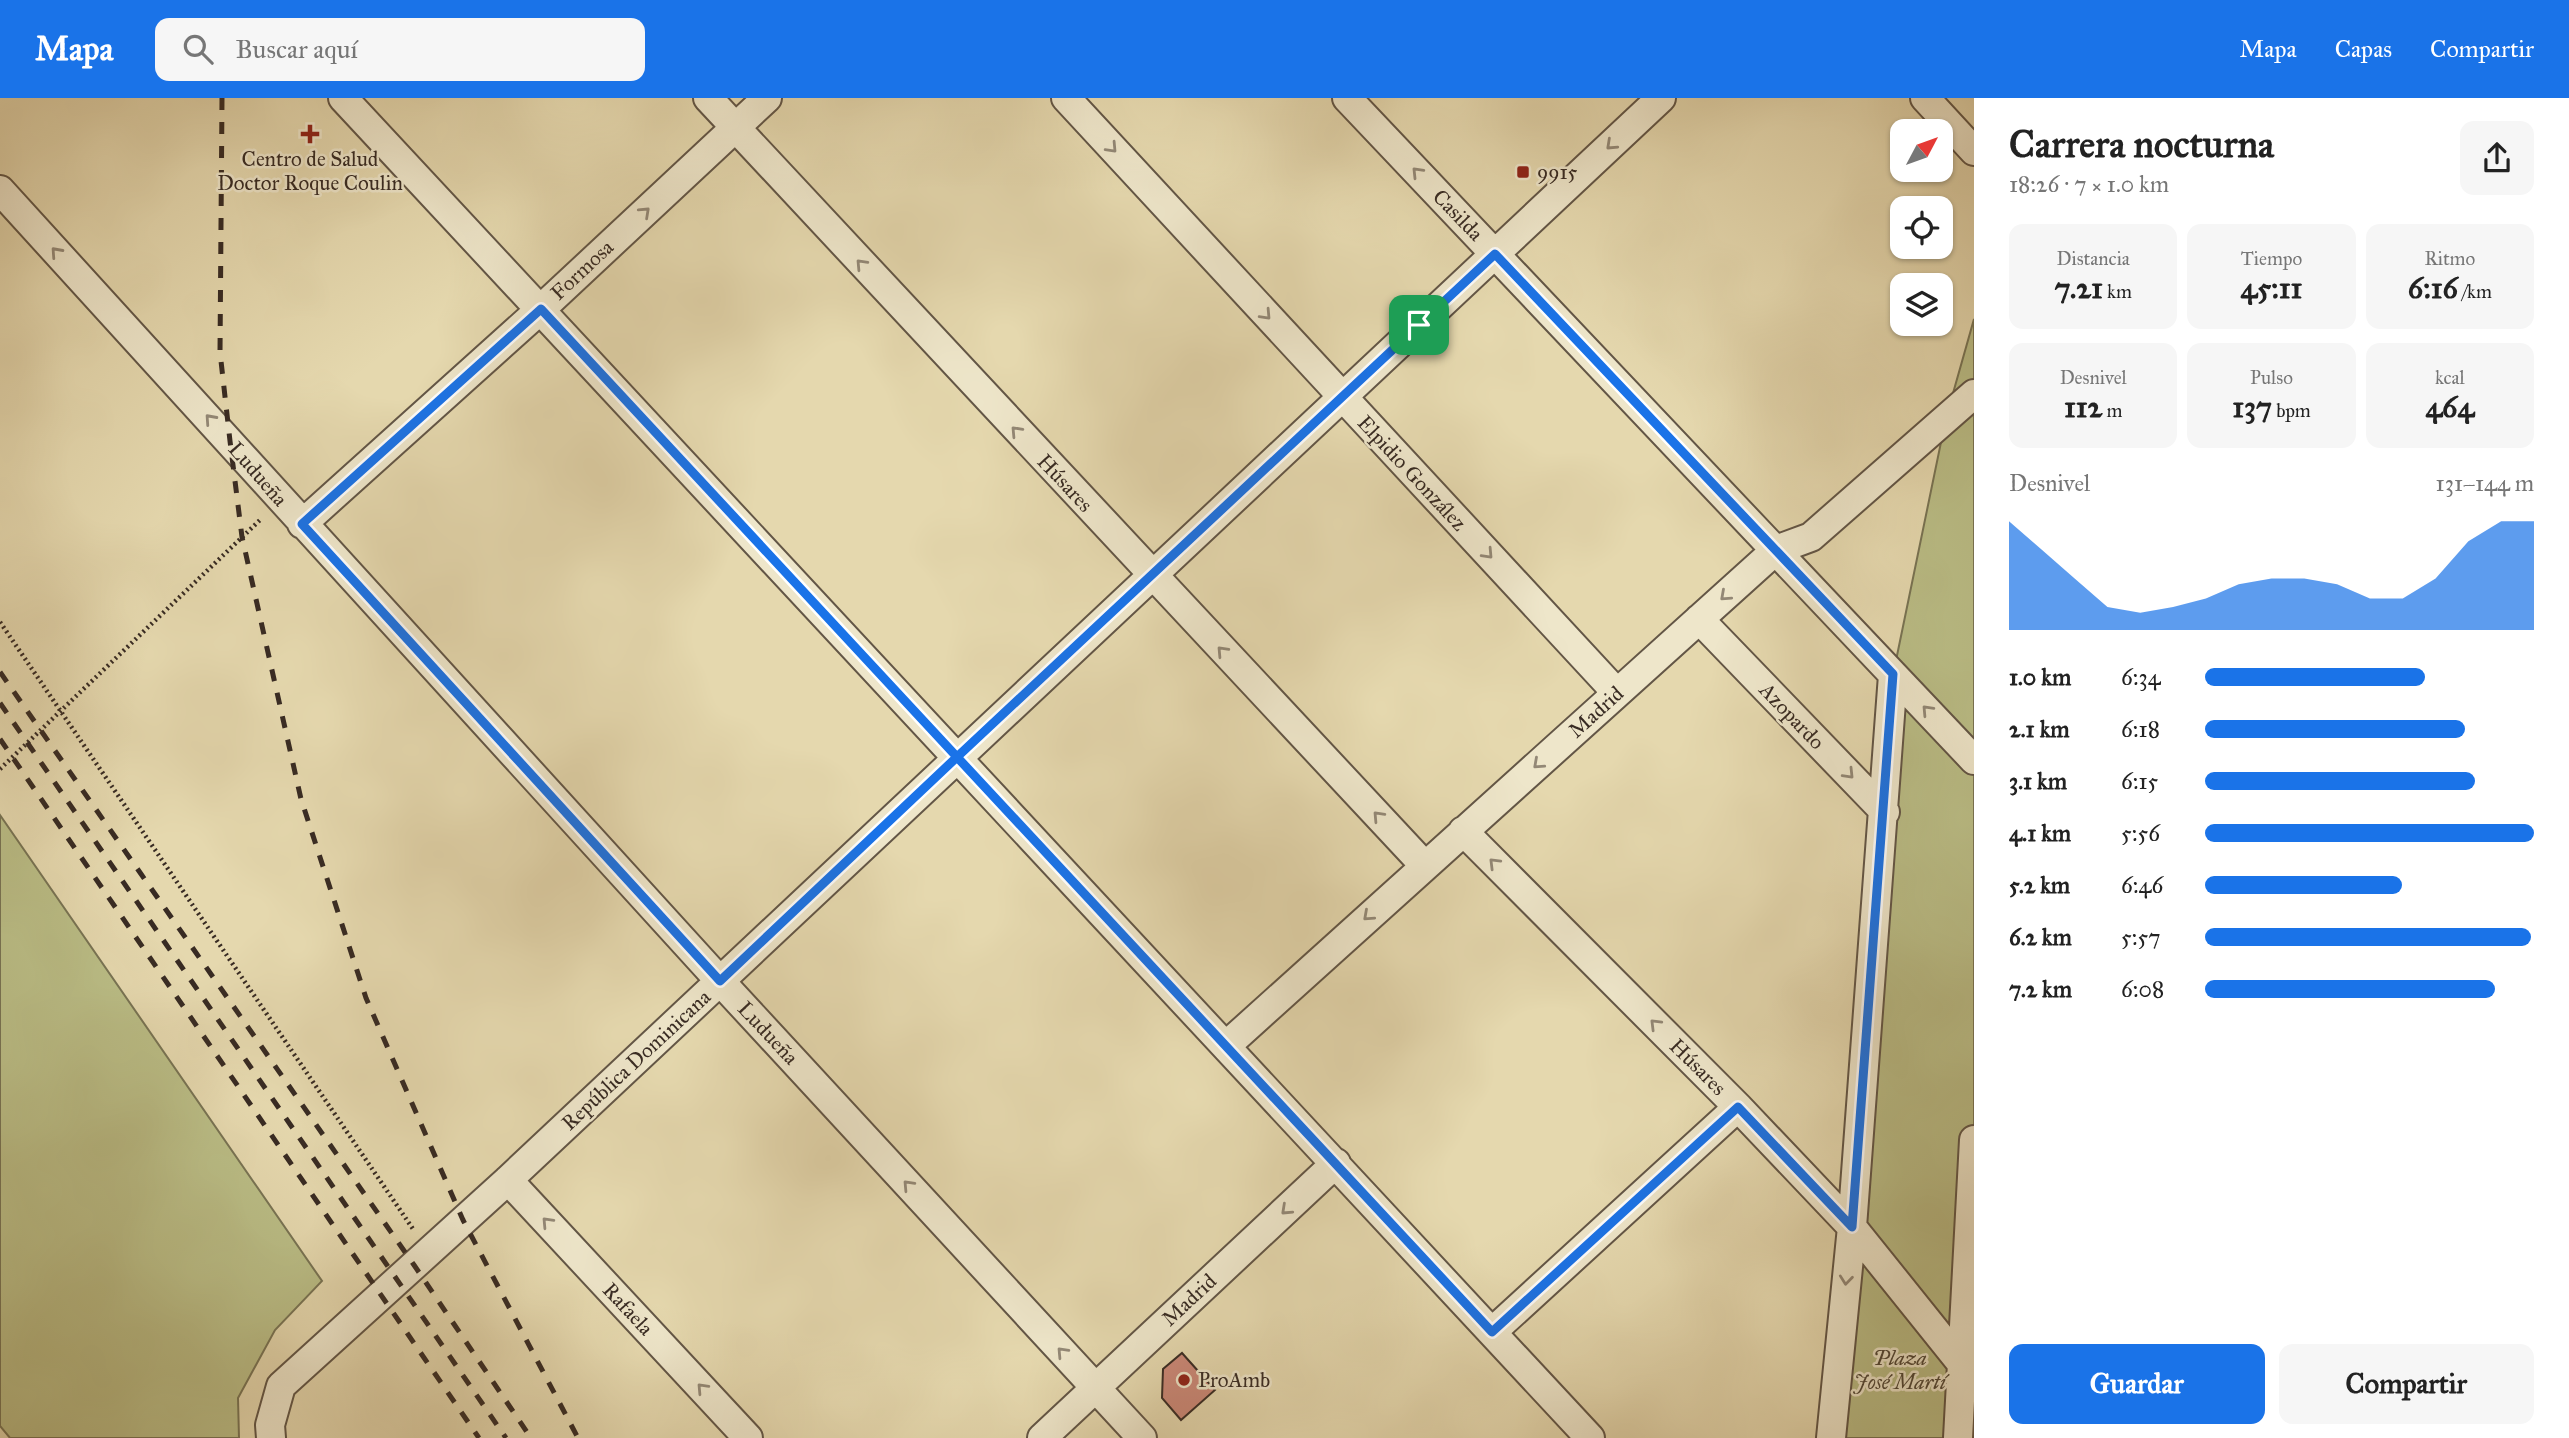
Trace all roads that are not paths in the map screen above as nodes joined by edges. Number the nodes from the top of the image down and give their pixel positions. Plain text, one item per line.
1 (342, 98) edge
2 (708, 98) edge
3 (767, 98) edge
4 (1066, 98) edge
5 (1347, 98) edge
6 (1661, 98) edge
7 (1925, 98) edge
8 (734, 128) junction
9 (1974, 151) edge
10 (0, 190) edge
11 (1495, 254) junction
12 (541, 309) junction
13 (1974, 394) edge
14 (1342, 397) junction
15 (302, 524) junction
16 (1776, 550) junction
17 (1151, 576) junction
18 (1699, 619) junction
19 (1893, 674) junction
20 (1617, 693) junction
21 (957, 757) junction
22 (1974, 760) edge
23 (1885, 812) junction
24 (1463, 831) junction
25 (1425, 866) junction
26 (720, 981) junction
27 (1227, 1045) junction
28 (1738, 1107) junction
29 (1974, 1140) edge
30 (1336, 1163) junction
31 (508, 1180) junction
32 (1852, 1227) junction
33 (1970, 1248) edge
34 (1492, 1332) junction
35 (1968, 1373) edge
36 (1095, 1388) junction
37 (271, 1438) edge
38 (748, 1438) edge
39 (1042, 1438) edge
40 (1142, 1438) edge
41 (1590, 1438) edge
42 (1830, 1438) edge
43 (1958, 1438) edge

1 - 12 street
2 - 8 street, Húsares
3 - 8 street, Formosa
4 -> 14 street, Elpidio González
11 -> 5 street, Casilda
6 -> 11 street, República Dominicana
7 - 9 street
12 -> 8 street, Formosa
17 -> 8 street, Húsares
15 -> 10 street, Ludueña
11 - 14 street, República Dominicana
11 - 16 street, Casilda
12 - 15 street, Formosa
12 - 21 street
13 - 16 street, Madrid
14 - 17 street, República Dominicana
14 -> 20 street, Elpidio González
15 - 26 street, Ludueña
16 -> 18 street, Madrid
16 - 19 street, Casilda
17 - 21 street, República Dominicana
25 -> 17 street, Húsares
18 - 20 street, Madrid
18 -> 23 street, Azopardo
22 -> 19 street, Casilda
19 - 23 street
20 -> 24 street, Madrid
21 - 26 street, República Dominicana
21 - 27 street
23 - 32 street
24 - 25 street, Madrid
28 -> 24 street, Húsares
25 -> 27 street, Madrid
26 - 31 street, República Dominicana
36 -> 26 street, Ludueña
27 - 30 street
28 - 32 street, Húsares
28 - 34 street
29 - 33 street
30 - 34 street
30 -> 36 street, Madrid
31 - 37 street, República Dominicana
38 -> 31 street, Rafaela
32 - 35 street, Húsares
32 -> 42 street
33 - 35 street
34 - 41 street
35 - 43 street
36 - 39 street, Madrid
36 - 40 street, Ludueña

